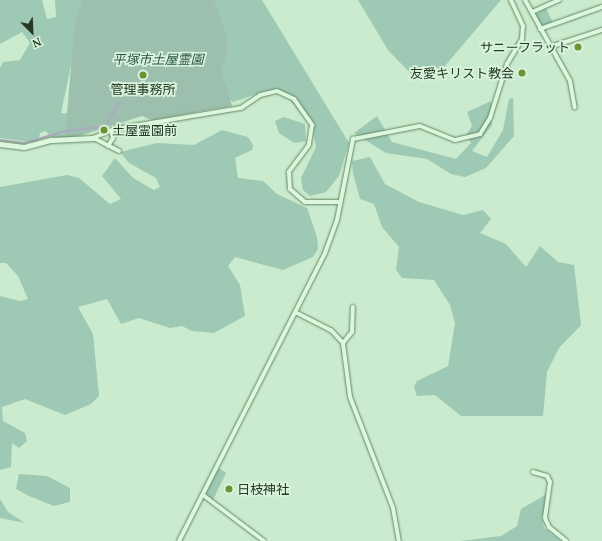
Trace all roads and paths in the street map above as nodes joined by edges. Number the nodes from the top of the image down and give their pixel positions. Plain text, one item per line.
1 (511, 0) edge
2 (525, 0) edge
3 (559, 0) edge
4 (602, 6) edge
5 (532, 12) junction
6 (540, 29) junction
7 (602, 30) edge
8 (550, 47) junction
9 (575, 108) dead end
10 (111, 130) junction
11 (93, 138) junction
12 (0, 144) edge
13 (108, 146) junction
14 (119, 151) dead end
15 (340, 202) junction
16 (353, 307) dead end
17 (297, 313) junction
18 (343, 343) junction
19 (533, 472) dead end
20 (202, 495) junction
21 (179, 541) edge
22 (264, 541) edge
23 (400, 541) edge
24 (566, 541) edge

1 - 15 street
2 - 5 street
3 - 5 street
4 - 6 street
5 - 6 street
6 - 8 street
7 - 8 street
8 - 9 street
10 - 11 street
10 - 13 street
10 - 15 street
11 - 12 street
11 - 13 street
13 - 14 street
15 - 17 street
16 - 18 street
17 - 18 street
17 - 20 street
18 - 23 street
19 - 24 street
20 - 21 street
20 - 22 street

